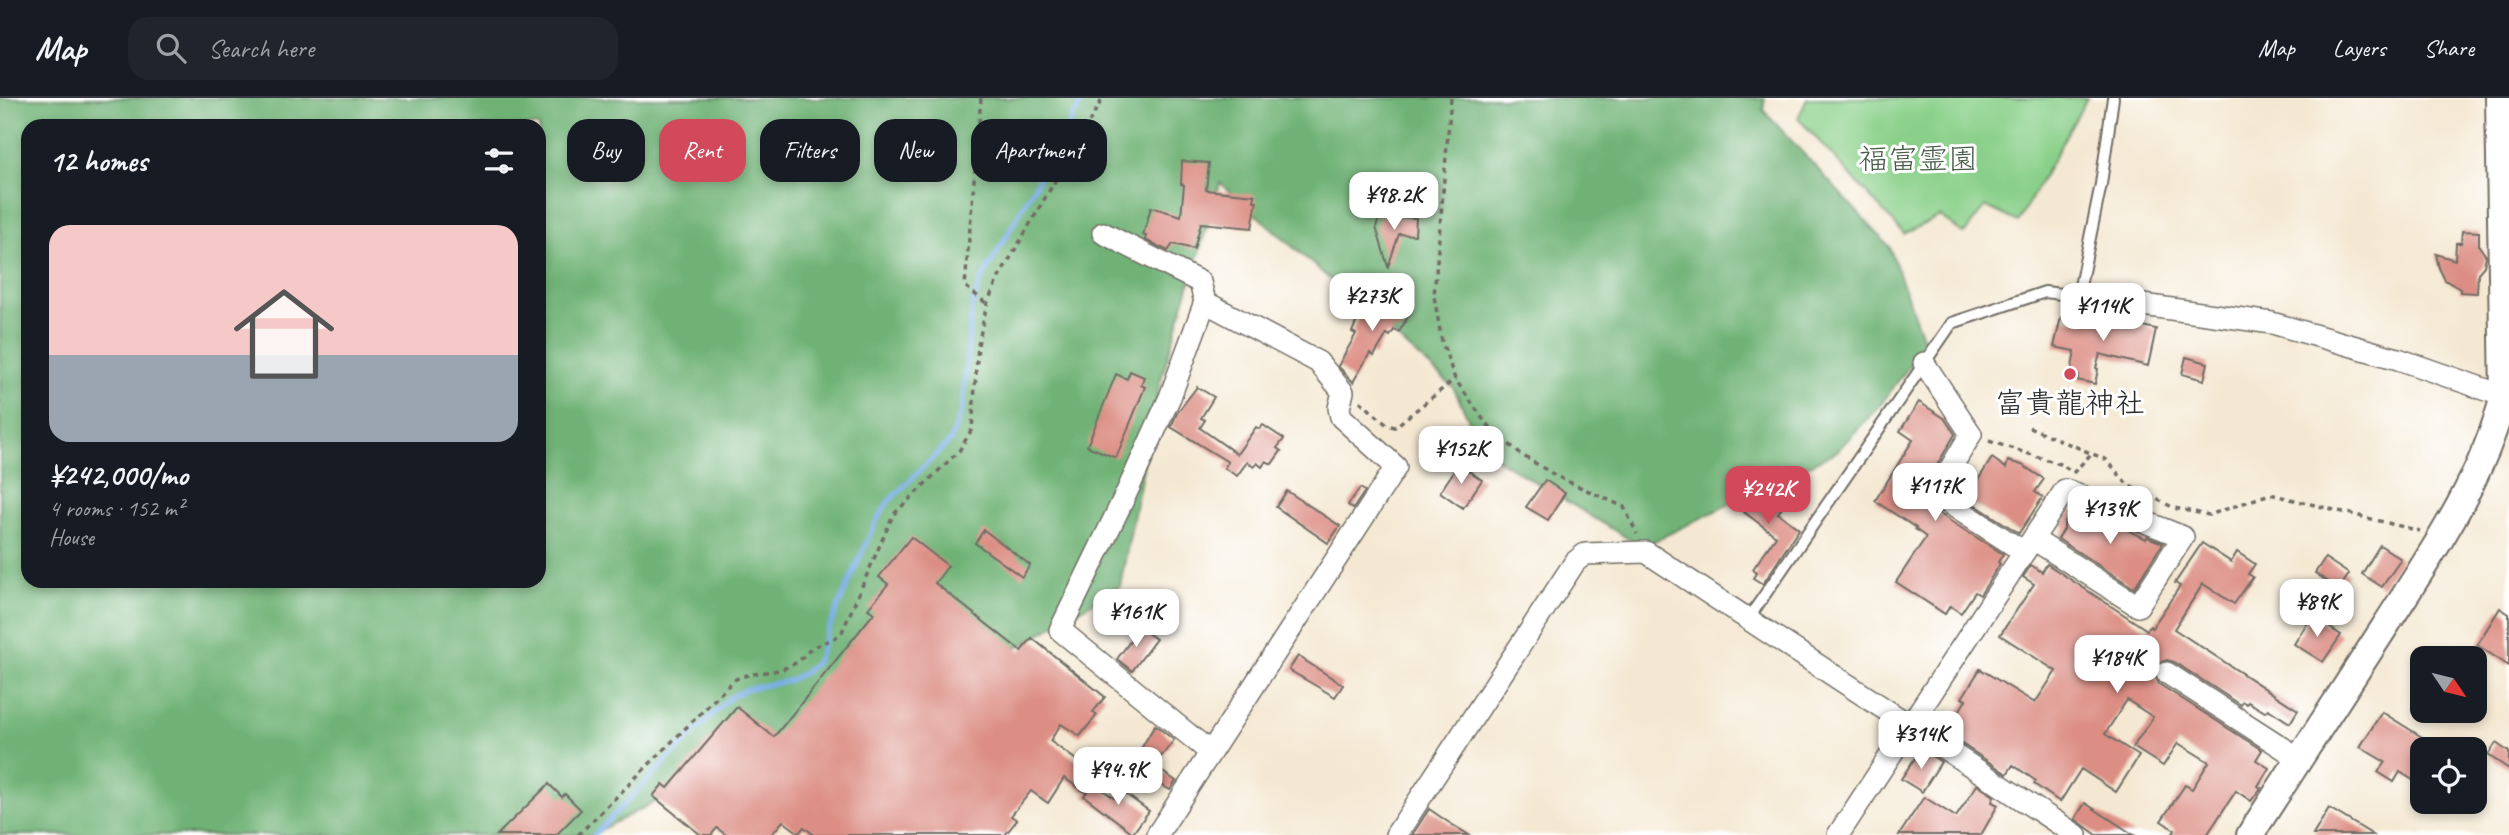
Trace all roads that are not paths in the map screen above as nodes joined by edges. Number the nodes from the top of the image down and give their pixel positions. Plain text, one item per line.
1 (2113, 98) edge
2 (2499, 98) edge
3 (1103, 233) dead end
4 (2078, 296) junction
5 (1205, 302) junction
6 (1924, 363) junction
7 (2507, 398) edge
8 (2028, 546) junction
9 (1748, 619) junction
10 (2167, 673) dead end
11 (1909, 726) junction
12 (1210, 752) junction
13 (2300, 759) junction
14 (1157, 835) edge
15 (1396, 835) edge
16 (1838, 835) edge
17 (2076, 835) edge
18 (2250, 835) edge

1 - 4 lane
2 - 7 street
3 - 5 street
4 - 6 lane
4 - 7 street
5 - 12 street
5 - 12 street
6 - 8 street
6 - 9 lane
7 - 13 street
8 - 8 street
8 - 11 street
9 - 11 street
9 - 15 street
10 - 13 street
11 - 16 street
11 - 17 street
12 - 14 street
13 - 18 street

